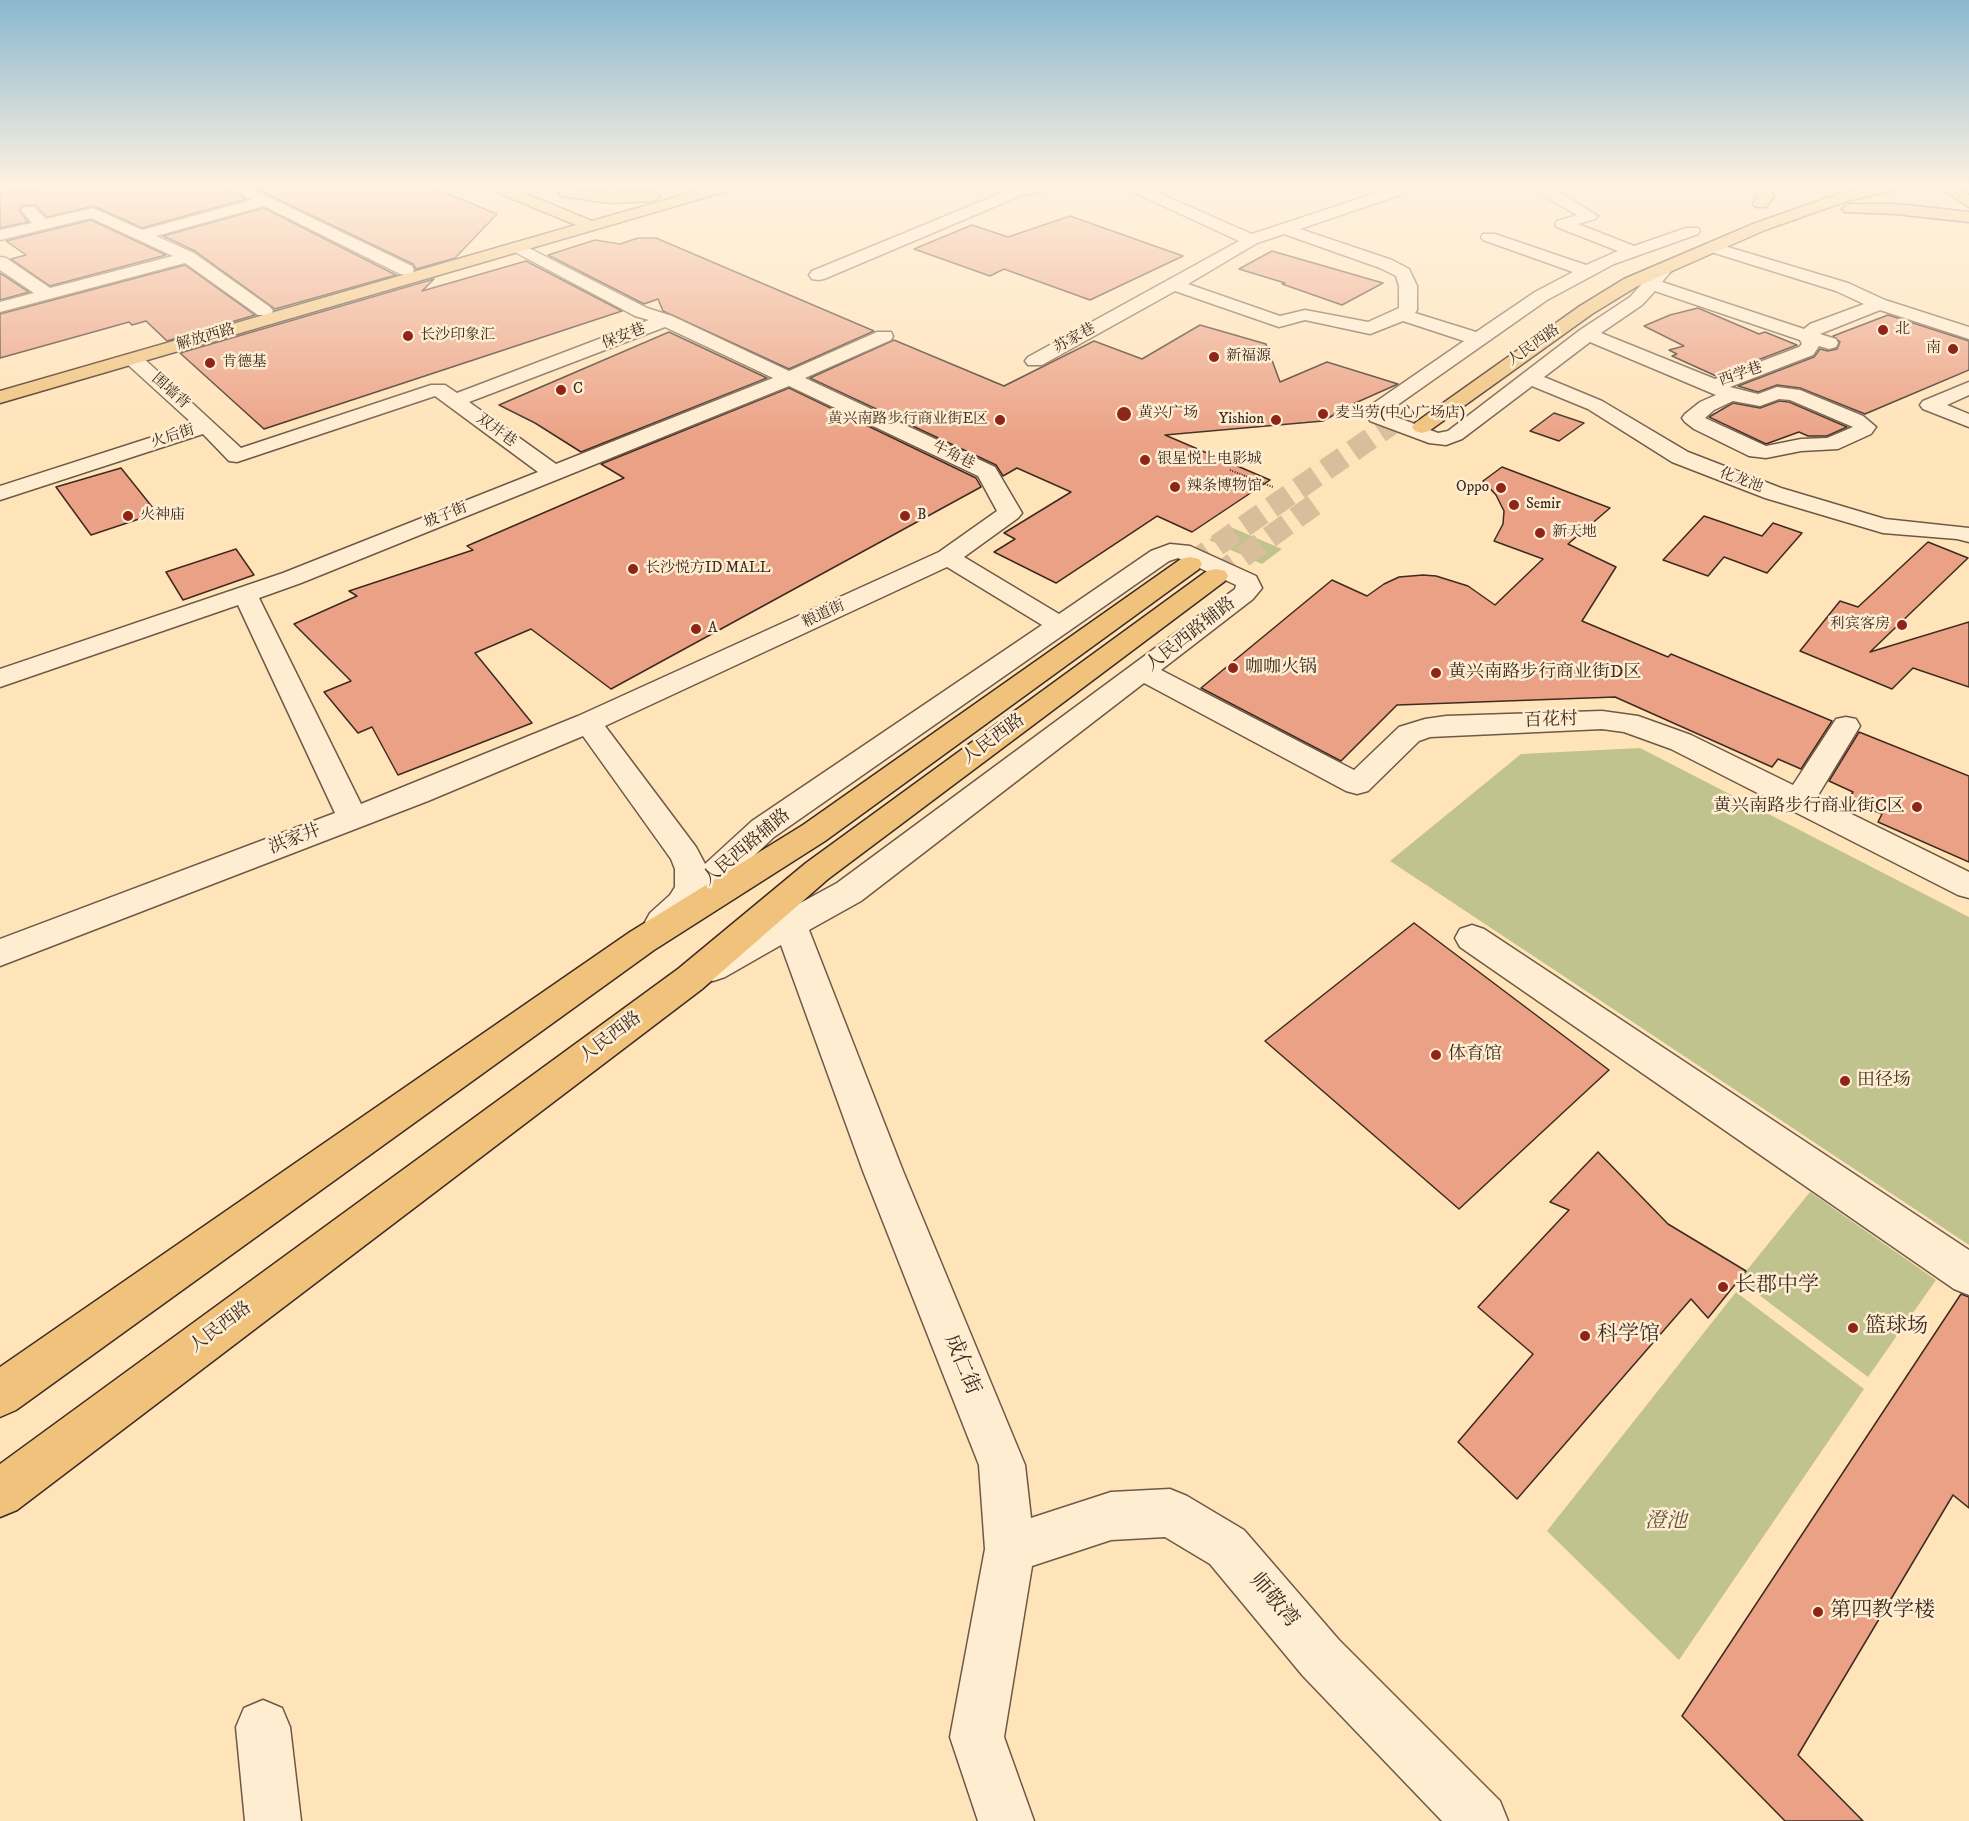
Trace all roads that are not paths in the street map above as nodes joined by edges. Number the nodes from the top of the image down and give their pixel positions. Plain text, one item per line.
1 (16, 273) edge
2 (127, 273) edge
3 (211, 273) edge
4 (395, 273) edge
5 (419, 273) edge
6 (566, 273) edge
7 (823, 273) edge
8 (1194, 273) edge
9 (1402, 273) edge
10 (1582, 273) edge
11 (1617, 273) edge
12 (1655, 273) edge
13 (1661, 273) edge
14 (1796, 273) edge
15 (818, 275) dead end
16 (1651, 284) junction
17 (1173, 285) junction
18 (47, 294) junction
19 (1879, 304) junction
20 (1562, 306) dead end
21 (0, 307) edge
22 (264, 310) junction
23 (1402, 315) junction
24 (666, 320) junction
25 (1969, 333) edge
26 (1587, 334) junction
27 (1808, 335) junction
28 (884, 336) dead end
29 (1478, 339) junction
30 (1833, 345) dead end
31 (133, 359) junction
32 (1035, 362) dead end
33 (790, 378) junction
34 (1530, 378) junction
35 (0, 385) edge
36 (1722, 390) junction
37 (1965, 393) edge
38 (446, 395) junction
39 (0, 397) edge
40 (1969, 421) edge
41 (207, 426) junction
42 (1422, 427) tunnel mouth
43 (987, 472) joint
44 (554, 473) junction
45 (0, 492) edge
46 (1969, 535) edge
47 (948, 557) junction
48 (245, 594) junction
49 (1059, 626) junction
50 (1143, 671) junction
51 (0, 678) edge
52 (588, 723) junction
53 (1846, 726) dead end
54 (1799, 801) junction
55 (353, 818) junction
56 (1969, 886) edge
57 (681, 905) junction
58 (790, 924) junction
59 (1472, 939) dead end
60 (642, 941) junction
61 (0, 953) edge
62 (690, 979) junction
63 (1969, 1274) edge
64 (0, 1394) edge
65 (0, 1493) edge
66 (1010, 1549) junction
67 (263, 1727) dead end
68 (273, 1821) edge
69 (1006, 1821) edge
70 (1480, 1821) edge

1 - 18 street
2 - 18 street
3 - 22 street
4 - 22 main road, 解放西路
5 - 31 main road, 解放西路
6 - 24 street
7 - 15 street
8 - 17 street, 苏家巷
9 - 23 street
10 - 29 street
11 - 20 main road, 人民西路
12 - 42 main road, 人民西路
13 - 16 street
14 - 19 street
16 - 26 street
16 - 27 street
17 - 23 street
17 - 32 street, 苏家巷
18 - 21 street
19 - 25 street
19 - 27 street, 西学巷
22 - 35 main road, 解放西路
23 - 29 street
24 - 33 street, 保安巷
24 - 38 street, 保安巷
26 - 34 street
26 - 36 street, 西学巷
27 - 30 street
27 - 36 street, 西学巷
28 - 33 street, 坡子街
29 - 34 street
31 - 39 main road, 解放西路
31 - 41 street, 围墙背
33 - 43 street, 牛角巷
33 - 44 street, 坡子街
34 - 46 street, 化龙池
36 - 36 street
37 - 40 street
38 - 41 street, 火后街
38 - 44 street, 双井巷
41 - 45 street, 火后街
43 - 47 street, 粮道街
44 - 48 street, 坡子街
47 - 49 street
47 - 52 street, 粮道街
48 - 51 street, 坡子街
48 - 55 street
49 - 50 street, 人民西路辅路
49 - 57 street, 人民西路辅路
50 - 54 street, 百花村
50 - 58 street, 人民西路辅路
52 - 55 street, 洪家井
52 - 57 street
53 - 54 street
54 - 56 street, 百花村
55 - 61 street, 洪家井
57 - 60 street, 人民西路辅路
58 - 62 street, 人民西路辅路
58 - 66 street, 成仁街
59 - 63 street
60 - 62 main road, 人民西路
60 - 64 main road, 人民西路
62 - 65 main road, 人民西路
66 - 69 street, 成仁街
66 - 70 street, 师敬湾
67 - 68 street

